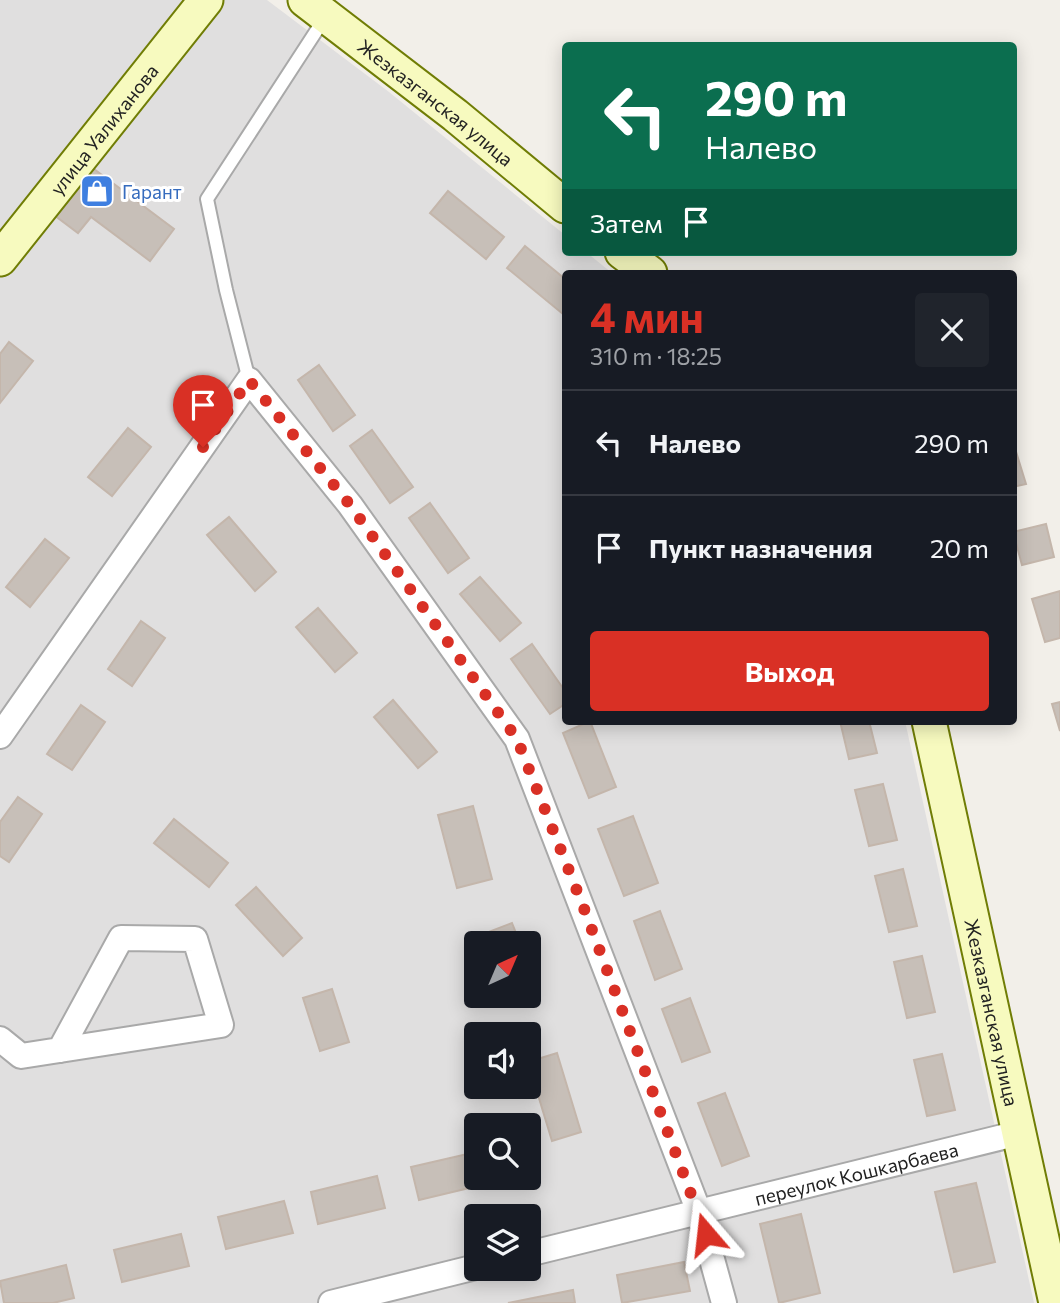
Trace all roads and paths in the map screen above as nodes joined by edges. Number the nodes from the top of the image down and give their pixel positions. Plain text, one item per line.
1 (206, 0) edge
2 (316, 8) edge
3 (562, 204) edge
4 (627, 256) edge
5 (0, 259) edge
6 (646, 270) edge
7 (249, 380) junction
8 (930, 725) edge
9 (0, 736) edge
10 (0, 1039) edge
11 (60, 1050) junction
12 (1019, 1133) junction
13 (699, 1212) junction
14 (541, 1251) edge
15 (464, 1270) edge
16 (331, 1303) edge
17 (724, 1303) edge
18 (1056, 1303) edge

1 - 5 street, улица Уалиханова
2 - 3 street, Жезказганская улица
2 - 7 lane
4 - 6 street
7 - 9 street
7 - 13 street
8 - 12 street, Жезказганская улица
10 - 11 street
11 - 11 street
12 - 13 street, переулок Кошкарбаева
12 - 18 street, Жезказганская улица
13 - 14 street, переулок Кошкарбаева
13 - 17 street
15 - 16 street

